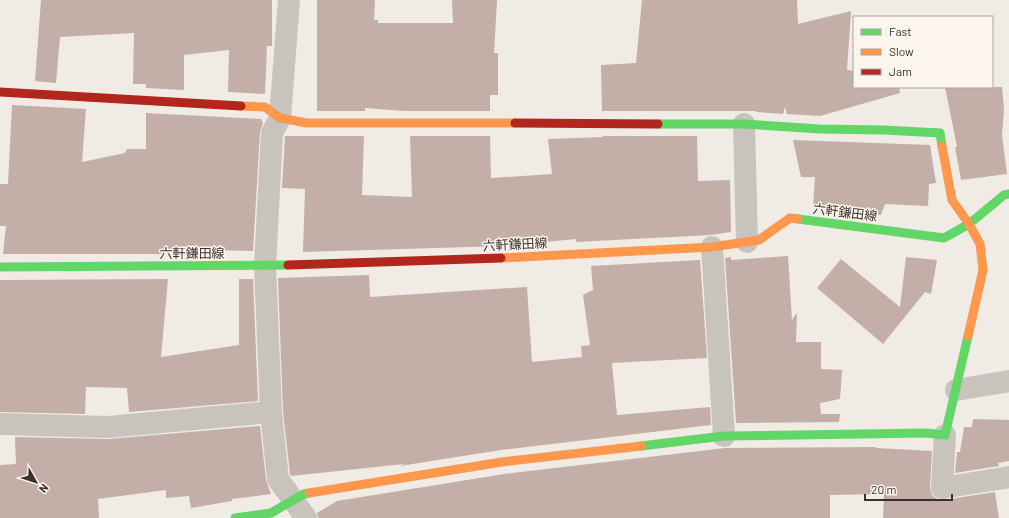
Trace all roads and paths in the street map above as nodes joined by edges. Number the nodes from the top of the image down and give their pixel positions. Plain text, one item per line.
1 (289, 0) edge
2 (0, 92) edge
3 (280, 118) junction
4 (744, 124) junction
5 (1009, 194) edge
6 (969, 224) junction
7 (747, 242) junction
8 (712, 247) junction
9 (265, 266) junction
10 (0, 267) edge
11 (1009, 381) edge
12 (956, 390) junction
13 (271, 412) junction
14 (0, 424) edge
15 (945, 435) junction
16 (724, 436) junction
17 (1009, 477) edge
18 (293, 500) junction
19 (235, 518) edge
20 (306, 518) edge

1 - 3 street
2 - 3 street
3 - 4 street
3 - 9 street
4 - 6 street
4 - 7 street
5 - 6 street, 六軒鎌田線
6 - 7 street, 六軒鎌田線
6 - 12 street
7 - 8 street, 六軒鎌田線
8 - 9 street, 六軒鎌田線
8 - 16 street
9 - 10 street, 六軒鎌田線
9 - 13 street
11 - 12 street
12 - 15 street
13 - 14 street
13 - 18 street
15 - 16 street
15 - 17 street
16 - 18 street
18 - 19 street
18 - 20 street

